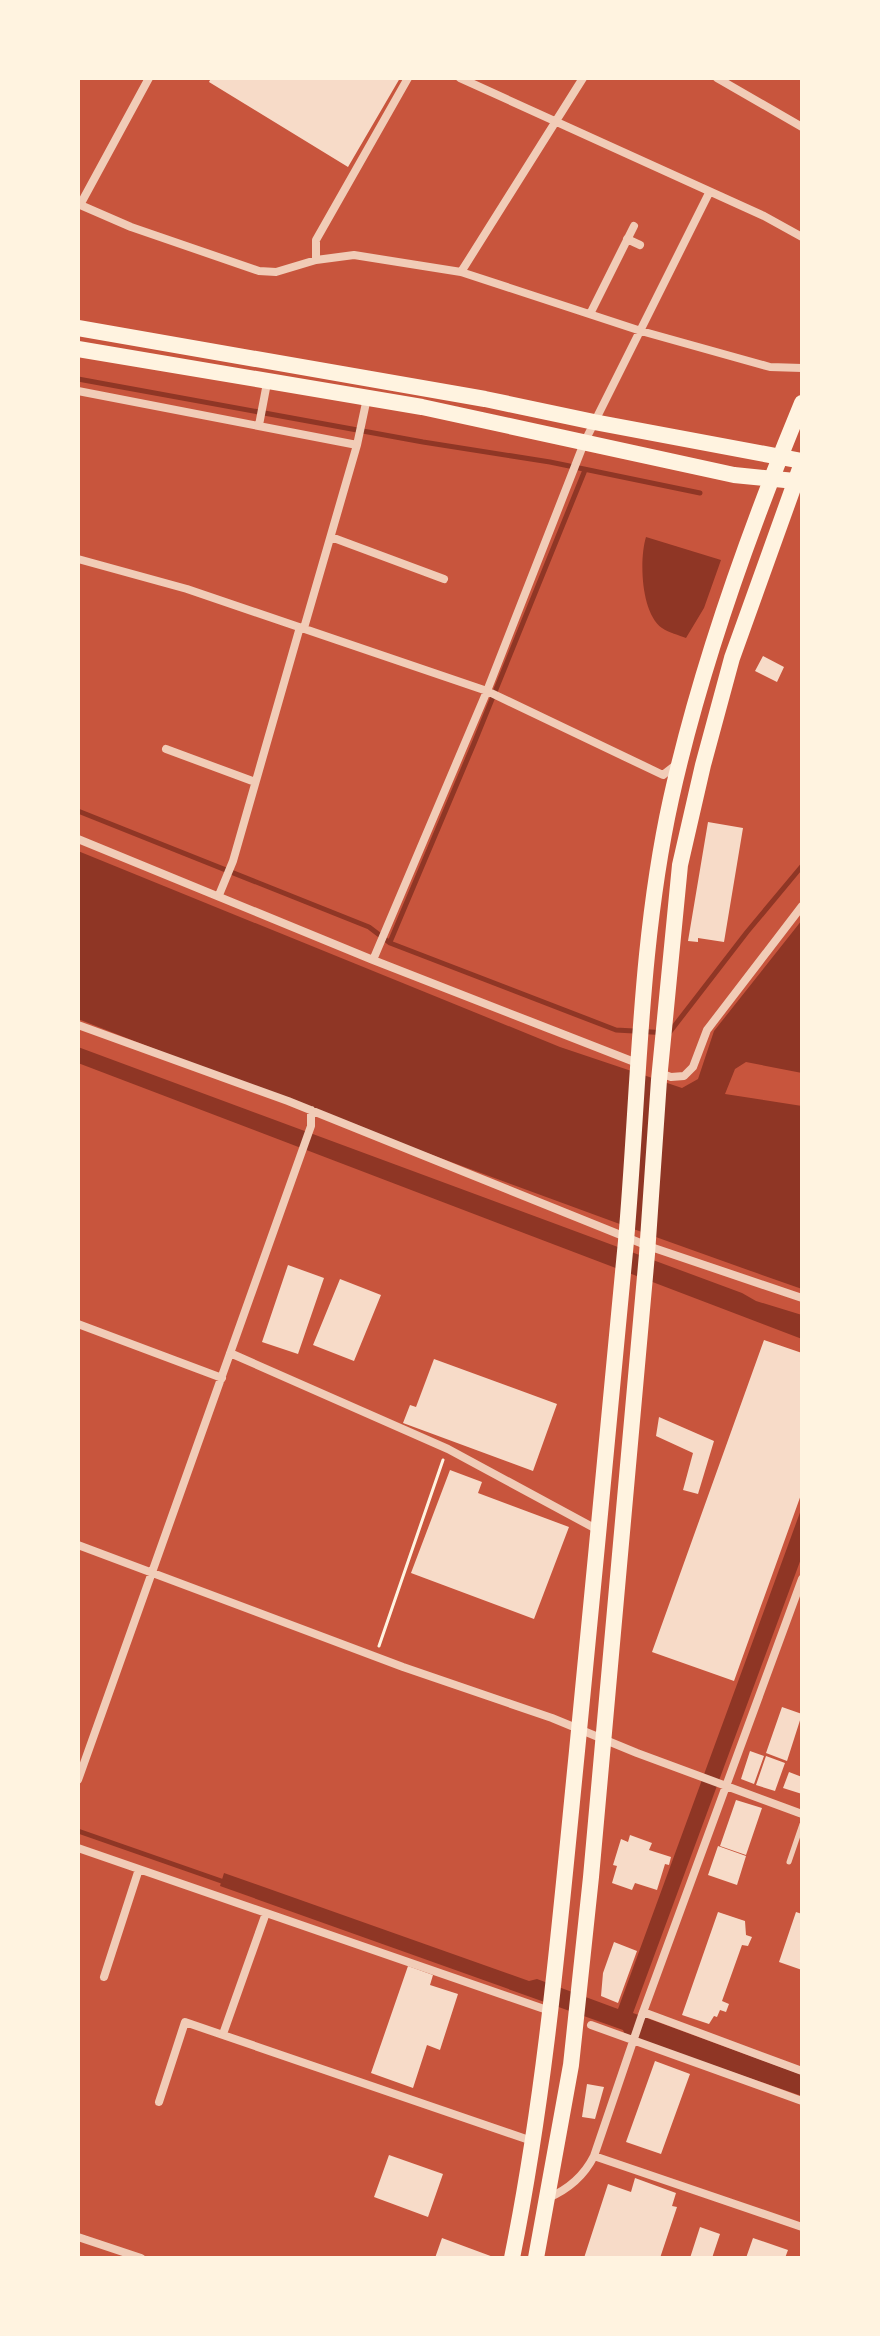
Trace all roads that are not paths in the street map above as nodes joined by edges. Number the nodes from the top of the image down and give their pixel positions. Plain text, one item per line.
1 (149, 78) edge
2 (408, 78) edge
3 (460, 78) edge
4 (583, 78) edge
5 (717, 78) edge
6 (554, 122) junction
7 (802, 127) edge
8 (709, 193) junction
9 (79, 205) edge
10 (634, 226) dead end
11 (802, 237) edge
12 (627, 239) junction
13 (640, 245) dead end
14 (316, 260) junction
15 (461, 272) junction
16 (590, 314) junction
17 (78, 328) edge
18 (641, 331) junction
19 (78, 349) edge
20 (802, 368) edge
21 (265, 391) junction
22 (79, 394) edge
23 (367, 398) junction
24 (802, 403) edge
25 (594, 422) junction
26 (259, 425) junction
27 (584, 443) junction
28 (357, 445) junction
29 (781, 457) junction
30 (802, 462) edge
31 (773, 479) junction
32 (795, 481) junction
33 (331, 537) junction
34 (78, 559) edge
35 (444, 579) dead end
36 (302, 628) junction
37 (487, 691) junction
38 (166, 749) dead end
39 (680, 761) junction
40 (255, 782) junction
41 (78, 839) edge
42 (219, 895) junction
43 (802, 906) edge
44 (373, 960) junction
45 (78, 1025) edge
46 (636, 1065) junction
47 (659, 1074) junction
48 (311, 1110) junction
49 (626, 1238) junction
50 (648, 1246) junction
51 (802, 1298) edge
52 (78, 1324) edge
53 (230, 1353) junction
54 (222, 1378) junction
55 (598, 1530) junction
56 (78, 1545) edge
57 (152, 1573) junction
58 (802, 1579) edge
59 (579, 1729) junction
60 (603, 1739) junction
61 (78, 1780) edge
62 (725, 1786) junction
63 (802, 1814) edge
64 (802, 1824) edge
65 (78, 1848) edge
66 (789, 1862) dead end
67 (139, 1869) junction
68 (266, 1913) junction
69 (104, 1977) dead end
70 (551, 2009) junction
71 (643, 2014) junction
72 (584, 2024) junction
73 (223, 2034) junction
74 (634, 2040) junction
75 (802, 2071) edge
76 (802, 2101) edge
77 (159, 2102) dead end
78 (533, 2142) junction
79 (594, 2156) junction
80 (548, 2198) junction
81 (802, 2227) edge
82 (78, 2237) edge
83 (141, 2258) edge
84 (512, 2258) edge
85 (536, 2258) edge

1 - 9 street
2 - 14 street
3 - 6 street
4 - 6 street
5 - 7 street
6 - 8 street
6 - 15 street
8 - 11 street
8 - 18 street
9 - 14 street
10 - 12 street
12 - 13 street
12 - 16 street
14 - 15 street
15 - 16 street
16 - 18 street
17 - 25 main road
18 - 20 street
18 - 25 street
19 - 21 main road
21 - 23 main road
21 - 26 street
22 - 26 street
23 - 27 main road
23 - 28 street
24 - 29 main road
25 - 27 street
25 - 29 main road
26 - 28 street
27 - 31 main road
27 - 37 street
28 - 33 street
29 - 30 main road
29 - 31 main road
30 - 32 main road
31 - 32 main road
31 - 39 main road
32 - 47 main road
33 - 35 street
33 - 36 street
34 - 36 street
36 - 37 street
36 - 40 street
37 - 39 street
37 - 44 street
38 - 40 street
39 - 46 main road
40 - 42 street
41 - 42 street
42 - 44 street
43 - 47 street
44 - 46 street
45 - 48 street
46 - 49 main road
47 - 50 main road
48 - 49 street
48 - 53 street
49 - 50 street
49 - 55 main road
50 - 51 street
50 - 60 main road
52 - 54 street
53 - 54 street
53 - 55 street
54 - 57 street
55 - 59 main road
56 - 57 street
57 - 59 street
57 - 61 street
58 - 62 street
59 - 60 street
59 - 70 main road
60 - 62 street
60 - 72 main road
62 - 63 street
62 - 71 street
64 - 66 lane
65 - 67 street
67 - 68 street
67 - 69 street
68 - 70 street
68 - 73 street
70 - 78 main road
71 - 74 street
71 - 75 street
72 - 74 street
72 - 80 main road
73 - 77 street
73 - 78 street
74 - 76 street
74 - 79 street
78 - 84 main road
79 - 80 street
79 - 81 street
80 - 85 main road
82 - 83 street

